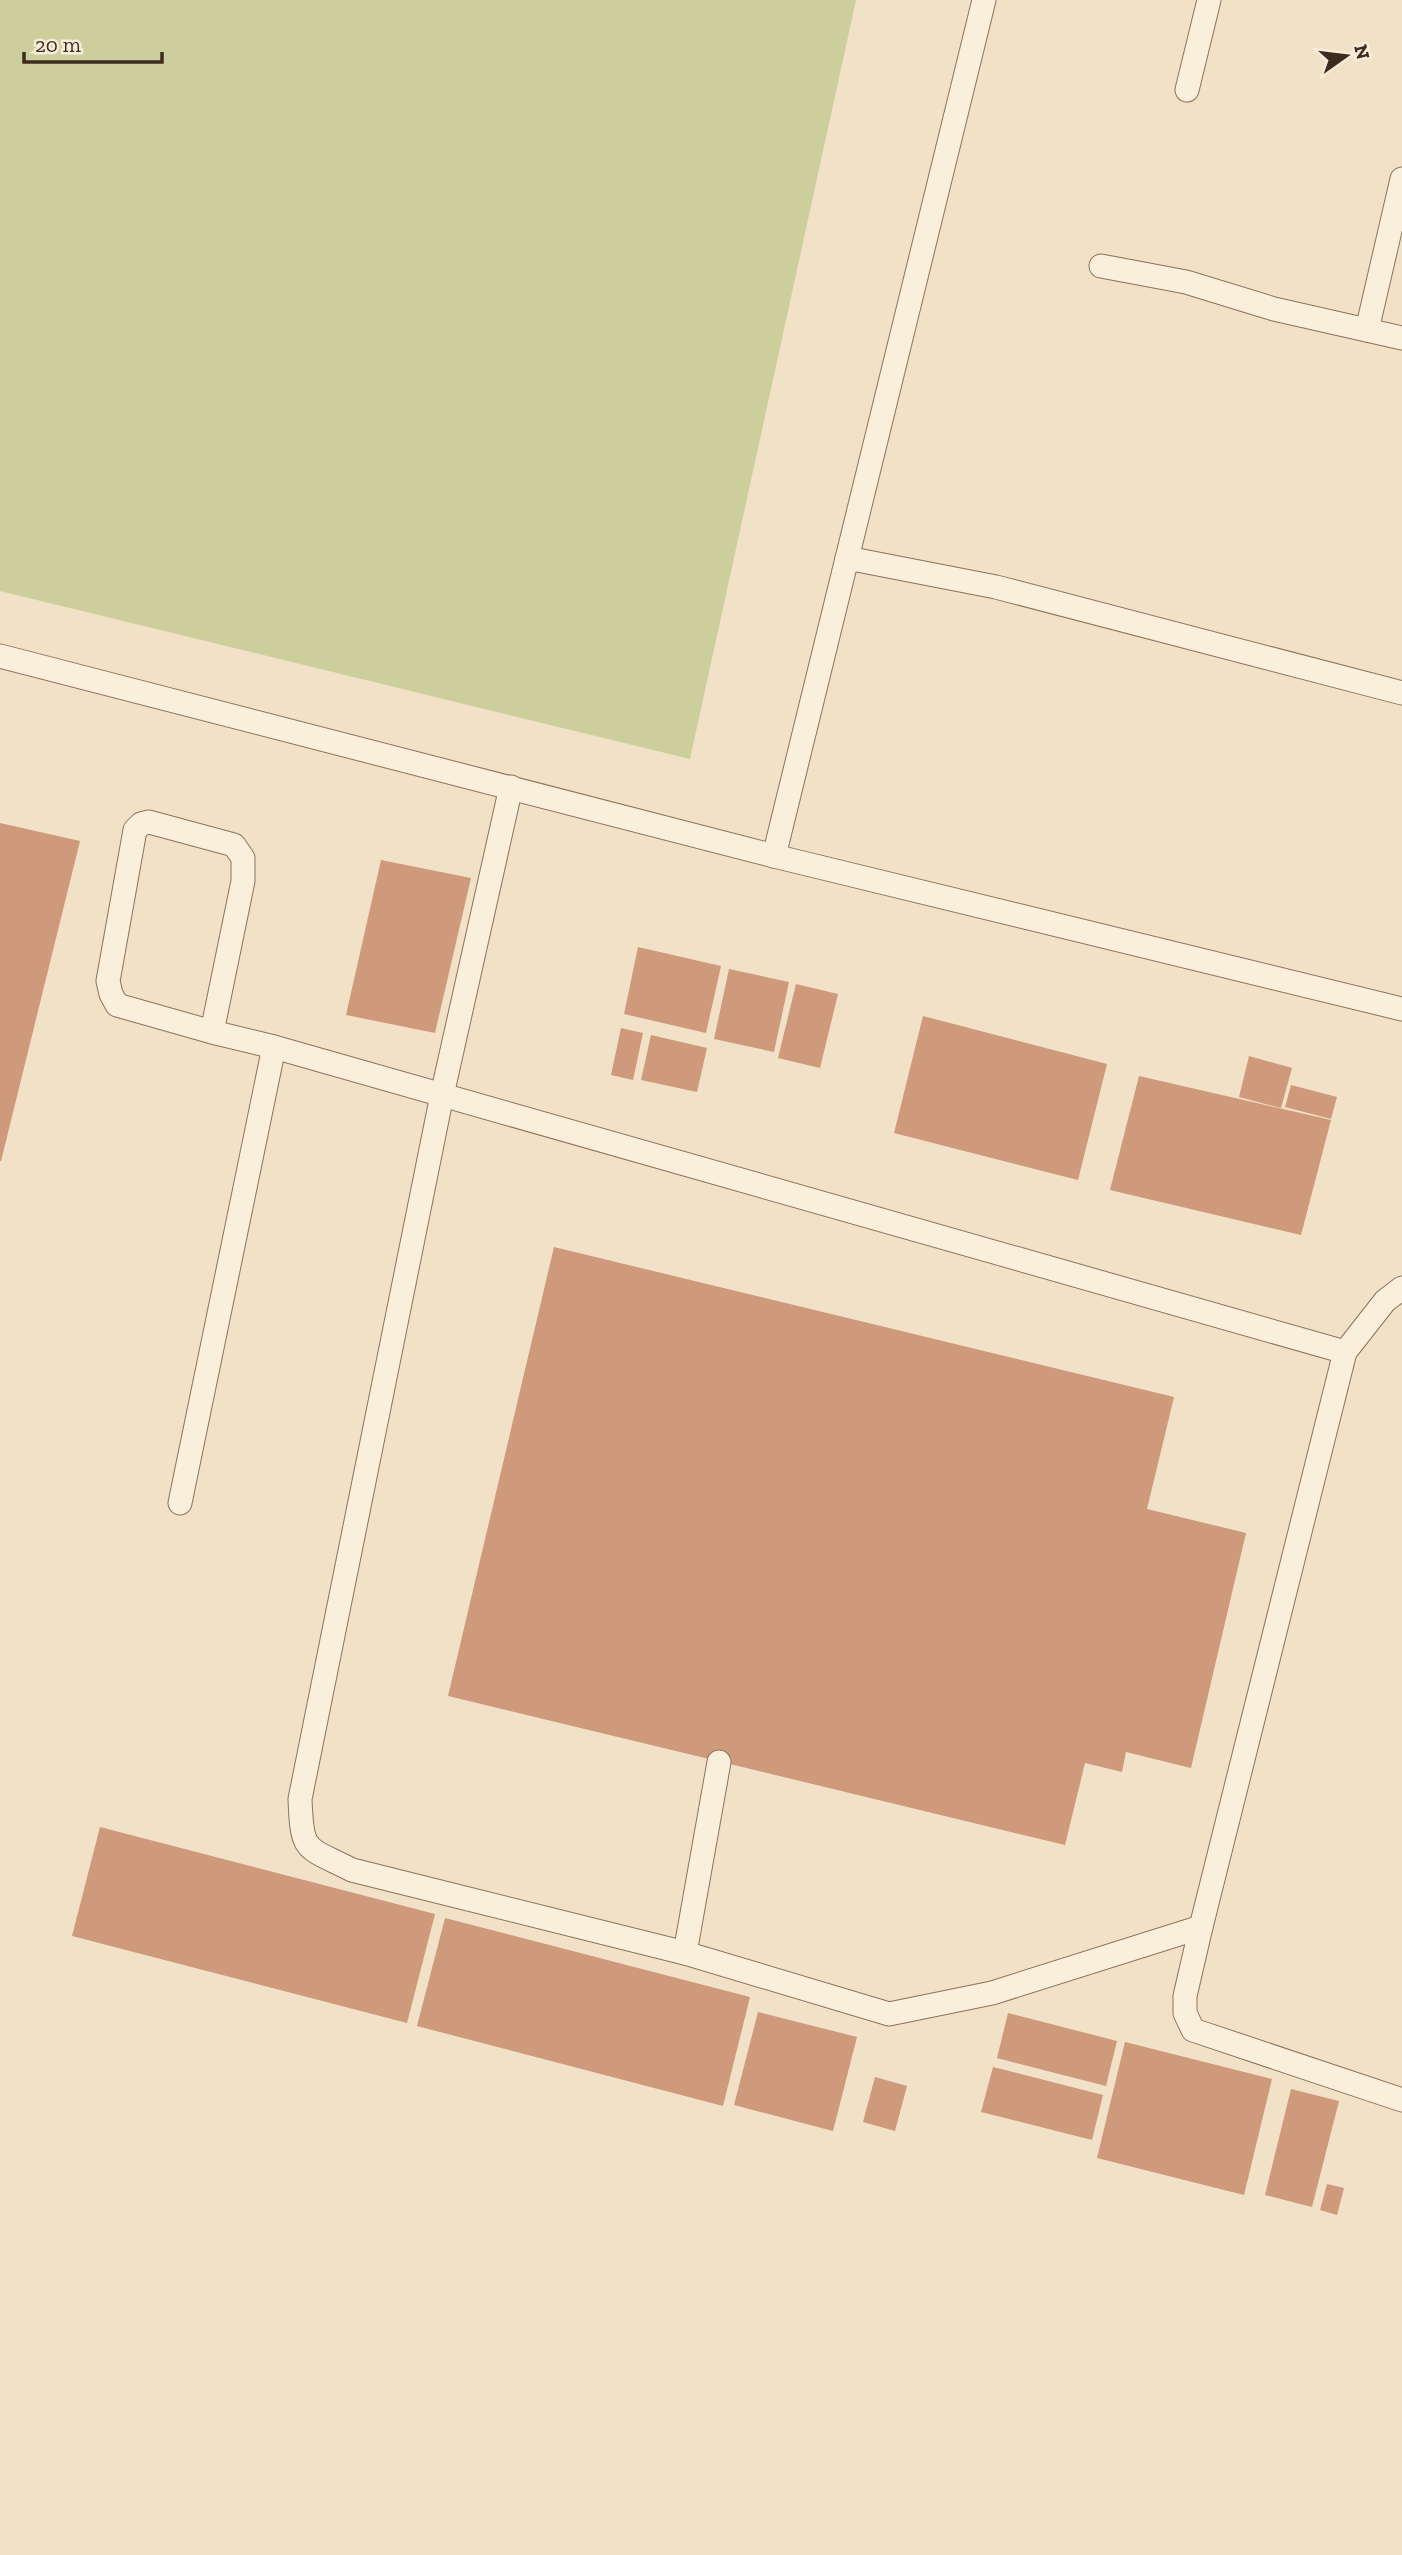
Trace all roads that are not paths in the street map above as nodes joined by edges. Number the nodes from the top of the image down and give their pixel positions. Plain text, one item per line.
1 (984, 0) edge
2 (1209, 0) edge
3 (1187, 90) dead end
4 (1402, 179) edge
5 (1101, 266) dead end
6 (1367, 330) junction
7 (1402, 338) edge
8 (847, 558) junction
9 (0, 656) edge
10 (1402, 692) edge
11 (511, 787) junction
12 (774, 856) junction
13 (1402, 1009) edge
14 (212, 1032) junction
15 (274, 1047) junction
16 (442, 1095) junction
17 (1402, 1288) edge
18 (1345, 1352) junction
19 (180, 1503) dead end
20 (719, 1762) dead end
21 (1201, 1927) junction
22 (685, 1953) junction
23 (1402, 2100) edge

1 - 8 lane
2 - 3 lane
4 - 6 lane
5 - 6 lane
6 - 7 lane
8 - 10 lane
8 - 12 lane
9 - 11 lane
11 - 12 lane
11 - 16 lane
12 - 13 lane
14 - 14 lane
14 - 15 lane
15 - 16 lane
15 - 19 lane
16 - 18 lane
16 - 22 lane
17 - 18 lane
18 - 21 lane
20 - 22 lane
21 - 22 lane
21 - 23 lane

